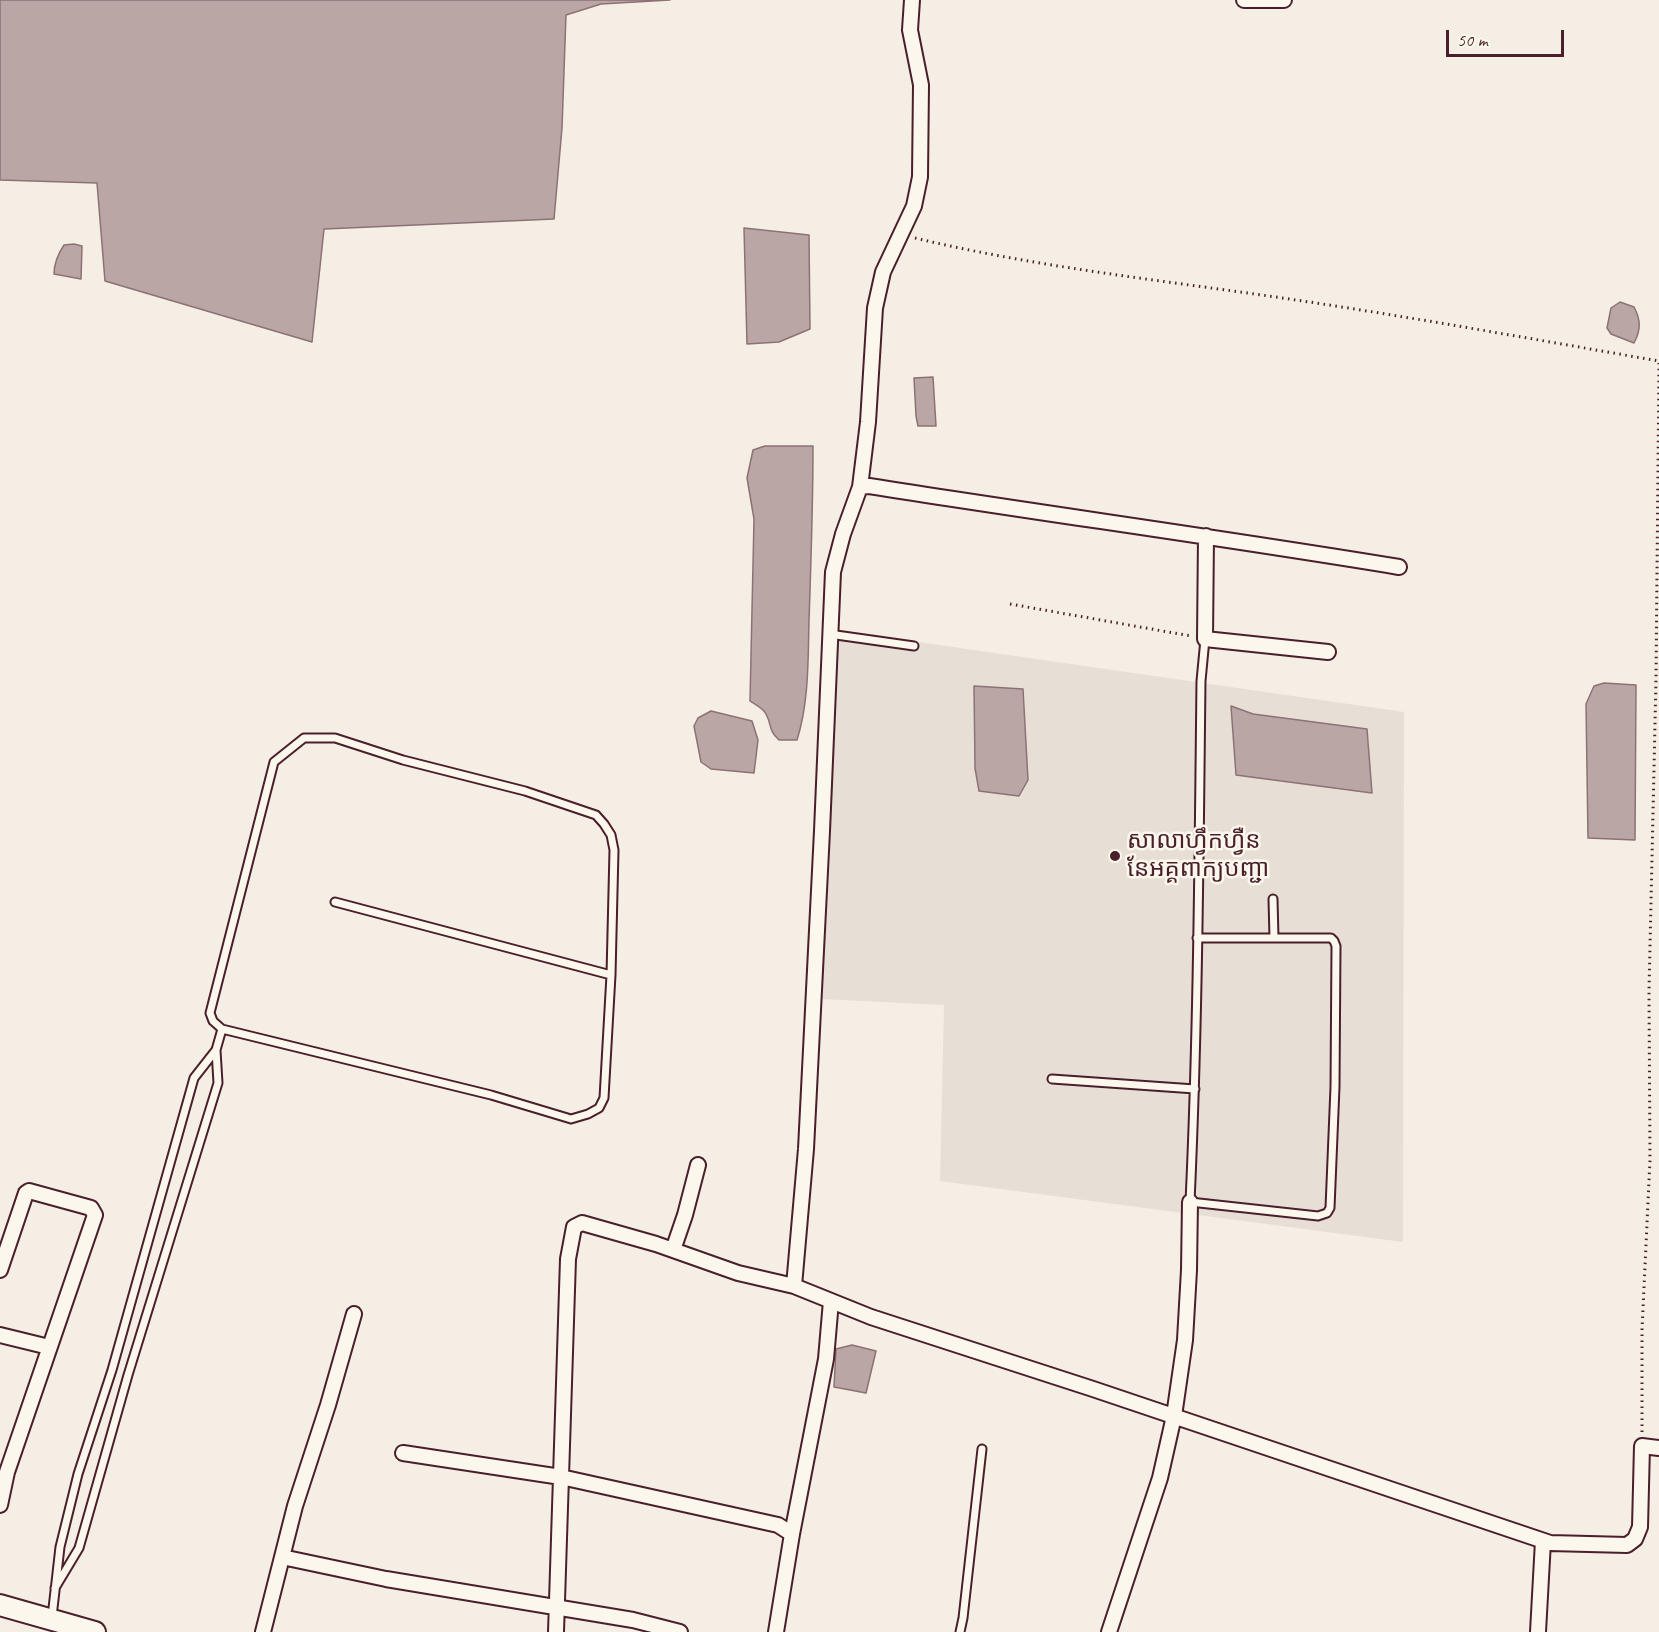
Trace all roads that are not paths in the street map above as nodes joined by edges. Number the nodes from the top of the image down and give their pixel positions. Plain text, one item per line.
1 (912, 0) edge
2 (1244, 0) edge
3 (1284, 0) edge
4 (860, 487) junction
5 (1206, 536) junction
6 (1399, 567) dead end
7 (830, 634) junction
8 (1205, 639) junction
9 (914, 645) dead end
10 (1328, 652) dead end
11 (1273, 899) dead end
12 (335, 902) dead end
13 (1197, 938) junction
14 (1274, 938) junction
15 (611, 975) junction
16 (222, 1029) junction
17 (216, 1050) junction
18 (1052, 1079) dead end
19 (1195, 1089) junction
20 (698, 1165) dead end
21 (1190, 1202) junction
22 (673, 1250) junction
23 (0, 1270) edge
24 (795, 1286) junction
25 (831, 1301) junction
26 (354, 1314) dead end
27 (0, 1335) edge
28 (49, 1347) junction
29 (1174, 1416) junction
30 (1659, 1448) edge
31 (982, 1449) dead end
32 (403, 1453) dead end
33 (4, 1471) edge
34 (561, 1477) junction
35 (0, 1504) edge
36 (792, 1534) junction
37 (1543, 1541) junction
38 (282, 1557) junction
39 (55, 1588) junction
40 (0, 1605) edge
41 (557, 1607) junction
42 (52, 1619) junction
43 (95, 1632) edge
44 (263, 1632) edge
45 (556, 1632) edge
46 (680, 1632) edge
47 (776, 1632) edge
48 (960, 1632) edge
49 (1109, 1632) edge
50 (1538, 1632) edge

1 - 4 street
2 - 3 street
4 - 5 street
4 - 7 street
5 - 6 street
5 - 8 street
7 - 9 lane
7 - 24 street
8 - 10 street
8 - 13 lane
11 - 14 lane
12 - 15 lane
13 - 14 lane
13 - 19 lane
14 - 21 lane
15 - 16 lane
15 - 16 lane
16 - 17 lane
17 - 39 lane
17 - 39 lane
18 - 19 lane
19 - 21 lane
20 - 22 street
21 - 29 street
22 - 24 street
22 - 34 street
23 - 28 street
24 - 25 street
25 - 29 street
25 - 36 street
26 - 38 street
27 - 28 street
28 - 33 street
29 - 37 street
29 - 49 street
30 - 37 street
31 - 48 lane
32 - 34 street
33 - 35 street
34 - 36 street
34 - 41 street
36 - 47 street
37 - 50 street
38 - 41 street
38 - 44 street
39 - 42 lane
40 - 42 street
41 - 45 street
41 - 46 street
42 - 43 street

